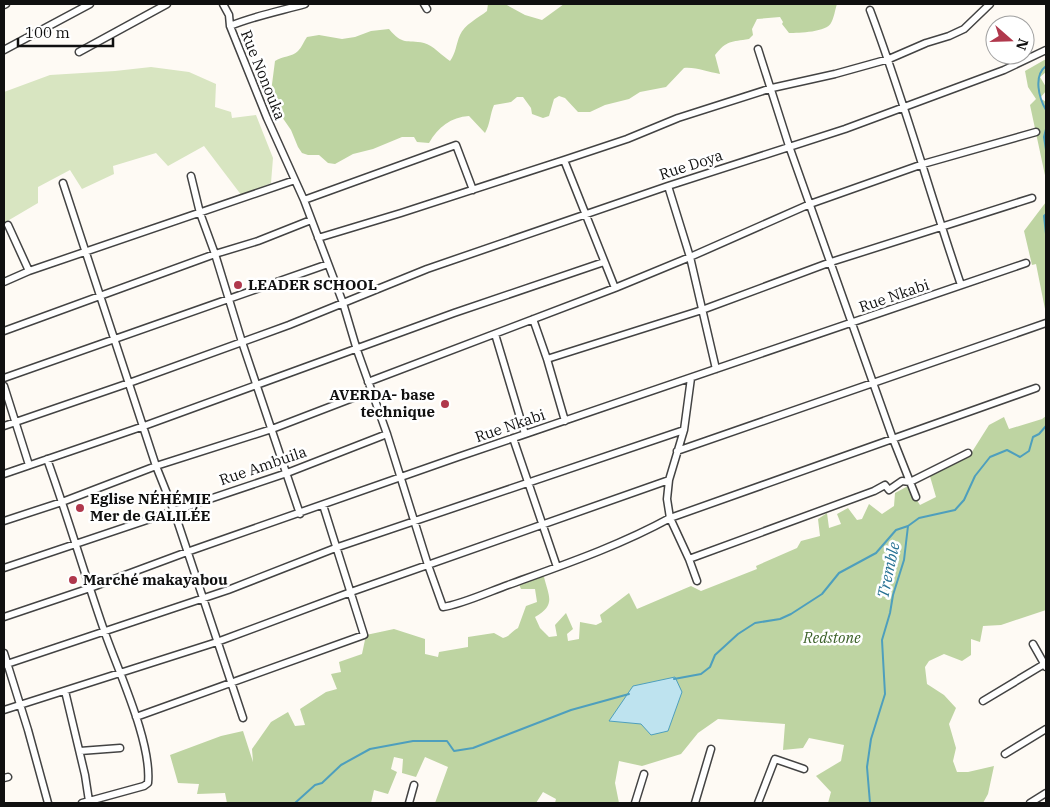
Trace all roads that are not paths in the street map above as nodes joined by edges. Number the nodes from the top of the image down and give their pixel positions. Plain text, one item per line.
1 (90, 4) edge
2 (167, 4) edge
3 (306, 4) edge
4 (990, 4) edge
5 (226, 5) edge
6 (870, 10) dead end
7 (230, 26) junction
8 (758, 49) dead end
9 (4, 50) edge
10 (1046, 50) edge
11 (79, 52) dead end
12 (889, 59) junction
13 (772, 88) junction
14 (904, 107) junction
15 (1036, 132) dead end
16 (789, 146) junction
17 (564, 160) junction
18 (923, 164) junction
19 (191, 176) dead end
20 (294, 180) junction
21 (63, 183) dead end
22 (668, 186) junction
23 (473, 190) junction
24 (1032, 198) dead end
25 (304, 200) junction
26 (810, 204) junction
27 (200, 213) junction
28 (585, 214) junction
29 (311, 220) junction
30 (8, 225) dead end
31 (941, 226) junction
32 (318, 238) junction
33 (86, 253) junction
34 (215, 254) junction
35 (690, 258) junction
36 (604, 262) junction
37 (831, 262) junction
38 (1026, 262) dead end
39 (328, 264) junction
40 (29, 271) junction
41 (4, 282) edge
42 (962, 285) junction
43 (615, 288) junction
44 (101, 295) junction
45 (229, 300) junction
46 (343, 303) junction
47 (702, 310) junction
48 (533, 319) junction
49 (853, 323) junction
50 (1046, 323) edge
51 (4, 330) edge
52 (495, 334) junction
53 (115, 338) junction
54 (242, 342) junction
55 (357, 350) junction
56 (547, 359) junction
57 (716, 369) junction
58 (4, 378) edge
59 (691, 378) junction
60 (368, 382) junction
61 (129, 383) junction
62 (874, 383) junction
63 (257, 384) junction
64 (4, 386) edge
65 (1036, 388) dead end
66 (371, 391) junction
67 (16, 421) junction
68 (565, 421) junction
69 (4, 426) edge
70 (144, 426) junction
71 (272, 429) junction
72 (684, 430) junction
73 (387, 434) junction
74 (525, 434) junction
75 (513, 438) junction
76 (893, 439) junction
77 (677, 450) junction
78 (968, 453) dead end
79 (47, 459) junction
80 (29, 465) junction
81 (156, 466) junction
82 (287, 472) junction
83 (4, 474) edge
84 (402, 478) junction
85 (668, 480) junction
86 (528, 482) junction
87 (910, 482) junction
88 (916, 497) dead end
89 (62, 502) junction
90 (323, 505) junction
91 (174, 511) junction
92 (300, 514) junction
93 (670, 518) junction
94 (4, 521) edge
95 (415, 521) junction
96 (543, 525) junction
97 (76, 545) junction
98 (338, 547) junction
99 (186, 552) junction
100 (689, 559) junction
101 (428, 565) junction
102 (557, 567) junction
103 (4, 568) edge
104 (697, 581) dead end
105 (90, 588) junction
106 (351, 592) junction
107 (202, 598) junction
108 (4, 617) edge
109 (105, 632) junction
110 (217, 642) junction
111 (1033, 644) dead end
112 (4, 653) edge
113 (1046, 664) edge
114 (6, 665) edge
115 (120, 674) junction
116 (231, 683) junction
117 (65, 691) junction
118 (982, 701) dead end
119 (20, 704) junction
120 (4, 710) edge
121 (136, 717) junction
122 (242, 718) dead end
123 (1046, 729) edge
124 (120, 748) dead end
125 (711, 750) dead end
126 (80, 751) junction
127 (1006, 754) dead end
128 (804, 769) dead end
129 (644, 774) dead end
130 (414, 785) dead end
131 (1046, 793) edge
132 (89, 801) junction
133 (48, 803) edge
134 (82, 803) edge
135 (409, 803) edge
136 (635, 803) edge
137 (695, 803) edge
138 (758, 803) edge
139 (1030, 803) edge

1 - 9 street
2 - 11 street
3 - 7 street
4 - 12 street
5 - 7 street, Rue Nonouka
6 - 12 street
7 - 20 street, Rue Nonouka
8 - 13 street
10 - 14 street, Rue Doya
12 - 13 street
12 - 14 street
13 - 16 street
13 - 17 street
14 - 16 street, Rue Doya
14 - 18 street
15 - 18 street
16 - 22 street, Rue Doya
16 - 26 street
17 - 23 street
17 - 28 street
18 - 26 street
18 - 31 street
19 - 27 street
20 - 25 street, Rue Nonouka
20 - 27 street
21 - 33 street
22 - 28 street, Rue Doya
22 - 35 street
23 - 25 street
23 - 32 street
24 - 31 street
25 - 29 street, Rue Nonouka
26 - 35 street
26 - 37 street
27 - 33 street
27 - 34 street
28 - 36 street
28 - 46 street, Rue Doya
29 - 32 street, Rue Nonouka
29 - 34 street
30 - 40 street
31 - 37 street
31 - 42 street
32 - 39 street, Rue Nonouka
33 - 40 street
33 - 44 street
34 - 44 street
34 - 45 street
35 - 43 street
35 - 47 street
36 - 43 street
36 - 55 street
37 - 47 street
37 - 49 street
38 - 42 street, Rue Nkabi
39 - 45 street
39 - 46 street, Rue Nonouka
40 - 41 street
42 - 49 street, Rue Nkabi
43 - 48 street
44 - 51 street
44 - 53 street
45 - 53 street
45 - 54 street
46 - 54 street, Rue Doya
46 - 55 street, Rue Nonouka
47 - 56 street
47 - 57 street
48 - 52 street
48 - 56 street
49 - 57 street, Rue Nkabi
49 - 62 street
50 - 62 street
52 - 60 street
52 - 74 street
53 - 58 street
53 - 61 street
54 - 61 street, Rue Doya
54 - 63 street
55 - 60 street, Rue Nonouka
55 - 63 street
56 - 68 street
57 - 59 street, Rue Nkabi
59 - 68 street, Rue Nkabi
59 - 72 street
60 - 66 street, Rue Nonouka
61 - 67 street, Rue Doya
61 - 70 street
62 - 76 street
62 - 77 street
63 - 70 street
63 - 71 street
64 - 67 street
65 - 76 street
66 - 71 street
66 - 73 street, Rue Nonouka
67 - 69 street, Rue Doya
67 - 80 street
68 - 74 street, Rue Nkabi
70 - 79 street
70 - 81 street
71 - 81 street
71 - 82 street
72 - 77 street
72 - 86 street
73 - 82 street, Rue Ambuila
73 - 84 street, Rue Nonouka
74 - 75 street, Rue Nkabi
75 - 84 street, Rue Nkabi
75 - 86 street
76 - 87 street
76 - 93 street
77 - 85 street
78 - 87 street
79 - 80 street
79 - 89 street
80 - 83 street
81 - 89 street
81 - 91 street
82 - 91 street, Rue Ambuila
82 - 92 street
84 - 90 street, Rue Nkabi
84 - 95 street, Rue Nonouka
85 - 93 street
85 - 96 street
86 - 95 street
86 - 96 street
87 - 88 street
87 - 100 street
89 - 94 street
89 - 97 street
90 - 92 street, Rue Nkabi
90 - 98 street
91 - 97 street, Rue Ambuila
91 - 99 street
92 - 99 street, Rue Nkabi
93 - 100 street
93 - 102 street
95 - 98 street
95 - 101 street, Rue Nonouka
96 - 101 street
96 - 102 street
97 - 103 street, Rue Ambuila
97 - 105 street
98 - 106 street
98 - 107 street
99 - 105 street, Rue Nkabi
99 - 107 street
100 - 104 street
101 - 102 street, Rue Nonouka
101 - 106 street
105 - 108 street, Rue Nkabi
105 - 109 street
106 - 110 street
106 - 116 street
107 - 109 street
107 - 110 street
109 - 114 street
109 - 115 street
110 - 115 street
110 - 116 street
111 - 113 street
112 - 114 street
113 - 118 street
114 - 119 street
115 - 117 street
115 - 121 street
116 - 121 street
116 - 122 street
117 - 119 street
117 - 126 street
119 - 120 street
119 - 133 street
121 - 132 street
123 - 127 street
124 - 126 street
125 - 137 street
126 - 132 street
128 - 138 street
129 - 136 street
130 - 135 street
131 - 139 street
132 - 134 street

